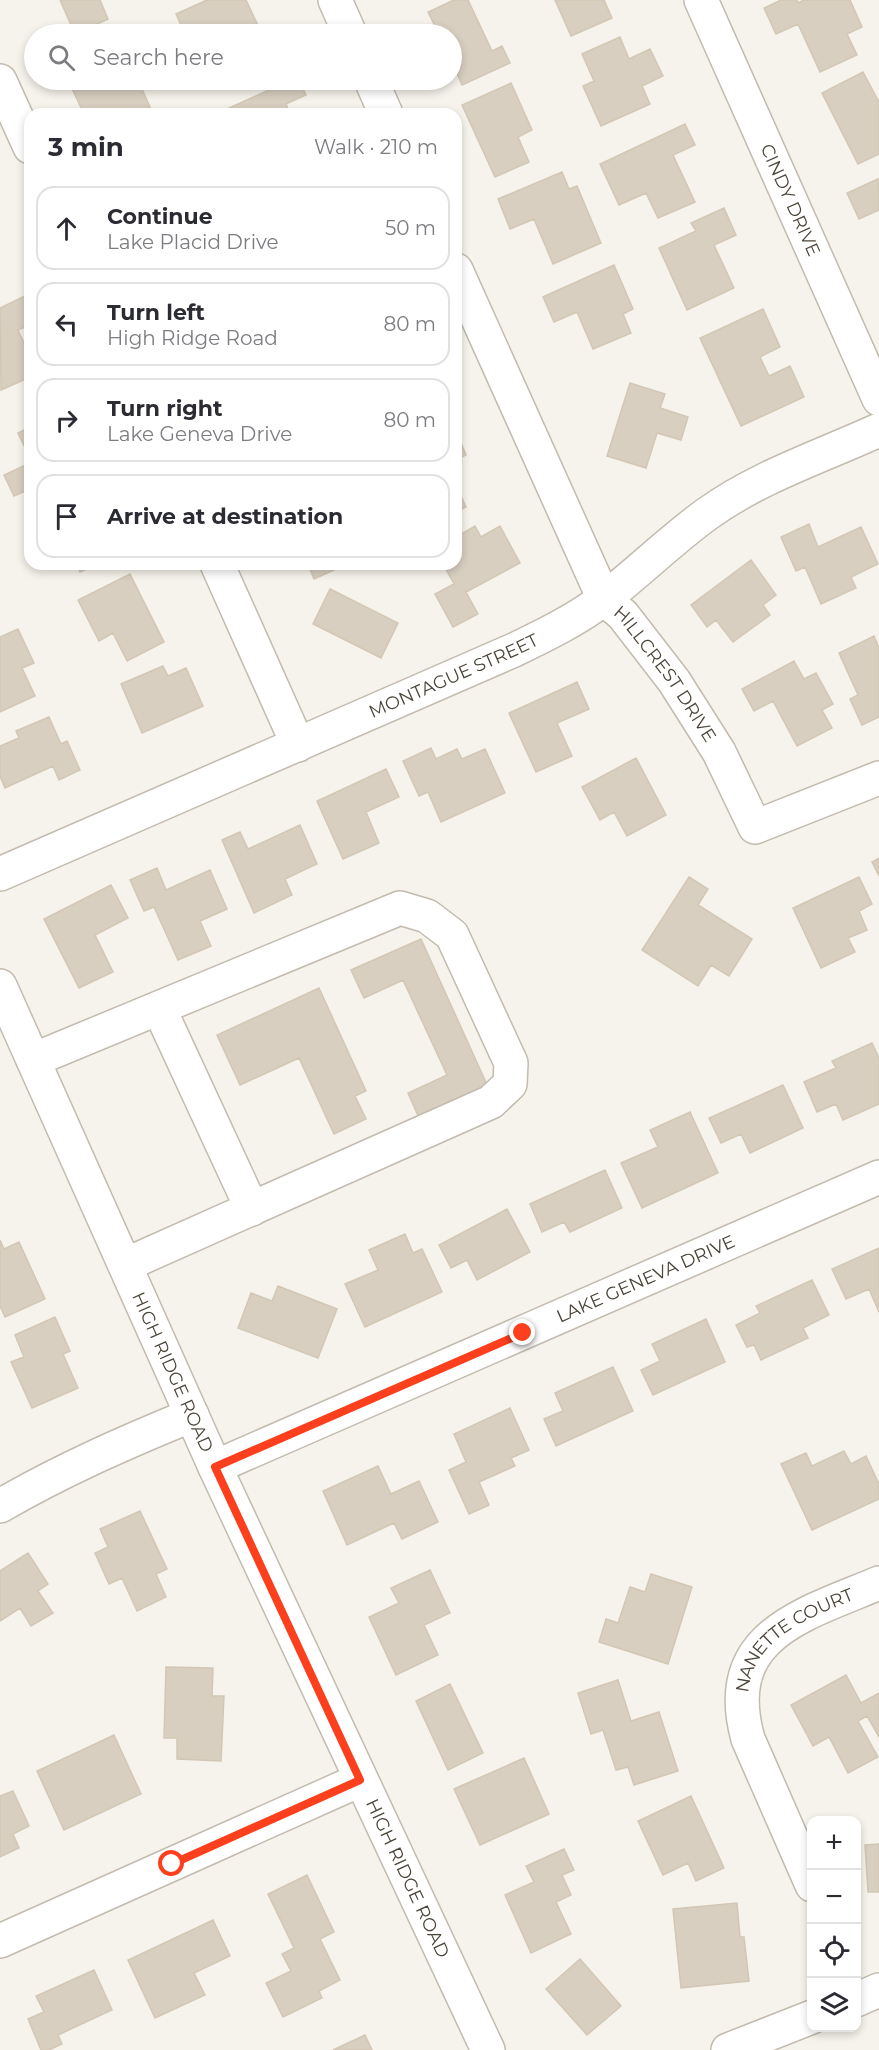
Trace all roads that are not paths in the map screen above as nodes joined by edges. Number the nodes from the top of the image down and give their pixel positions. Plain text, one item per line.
1 (335, 0) edge
2 (701, 0) edge
3 (346, 24) edge
4 (0, 81) edge
5 (375, 90) edge
6 (383, 108) edge
7 (24, 134) edge
8 (462, 283) edge
9 (879, 399) edge
10 (879, 430) edge
11 (220, 570) edge
12 (604, 599) junction
13 (298, 745) junction
14 (879, 778) edge
15 (0, 874) edge
16 (0, 986) edge
17 (159, 1008) junction
18 (33, 1060) junction
19 (879, 1178) edge
20 (252, 1209) junction
21 (125, 1265) junction
22 (192, 1415) junction
23 (215, 1467) junction
24 (0, 1506) edge
25 (879, 1582) edge
26 (360, 1780) junction
27 (807, 1874) edge
28 (0, 1941) edge
29 (807, 2019) edge
30 (488, 2050) edge
31 (728, 2050) edge

1 - 3 street
2 - 9 street, CINDY DRIVE
4 - 7 street
5 - 6 street
8 - 12 street, HILLCREST DRIVE
10 - 12 street, MONTAGUE STREET
11 - 13 street
12 - 13 street, MONTAGUE STREET
12 - 14 street, HILLCREST DRIVE
13 - 15 street, MONTAGUE STREET
16 - 18 street, HIGH RIDGE ROAD
17 - 18 street
17 - 20 street
17 - 20 street
18 - 21 street, HIGH RIDGE ROAD
19 - 23 street, LAKE GENEVA DRIVE
20 - 21 street
21 - 22 street, HIGH RIDGE ROAD
22 - 23 street, HIGH RIDGE ROAD
22 - 24 street
23 - 26 street, HIGH RIDGE ROAD
25 - 27 street, NANETTE COURT
26 - 28 street
26 - 30 street, HIGH RIDGE ROAD
29 - 31 street

